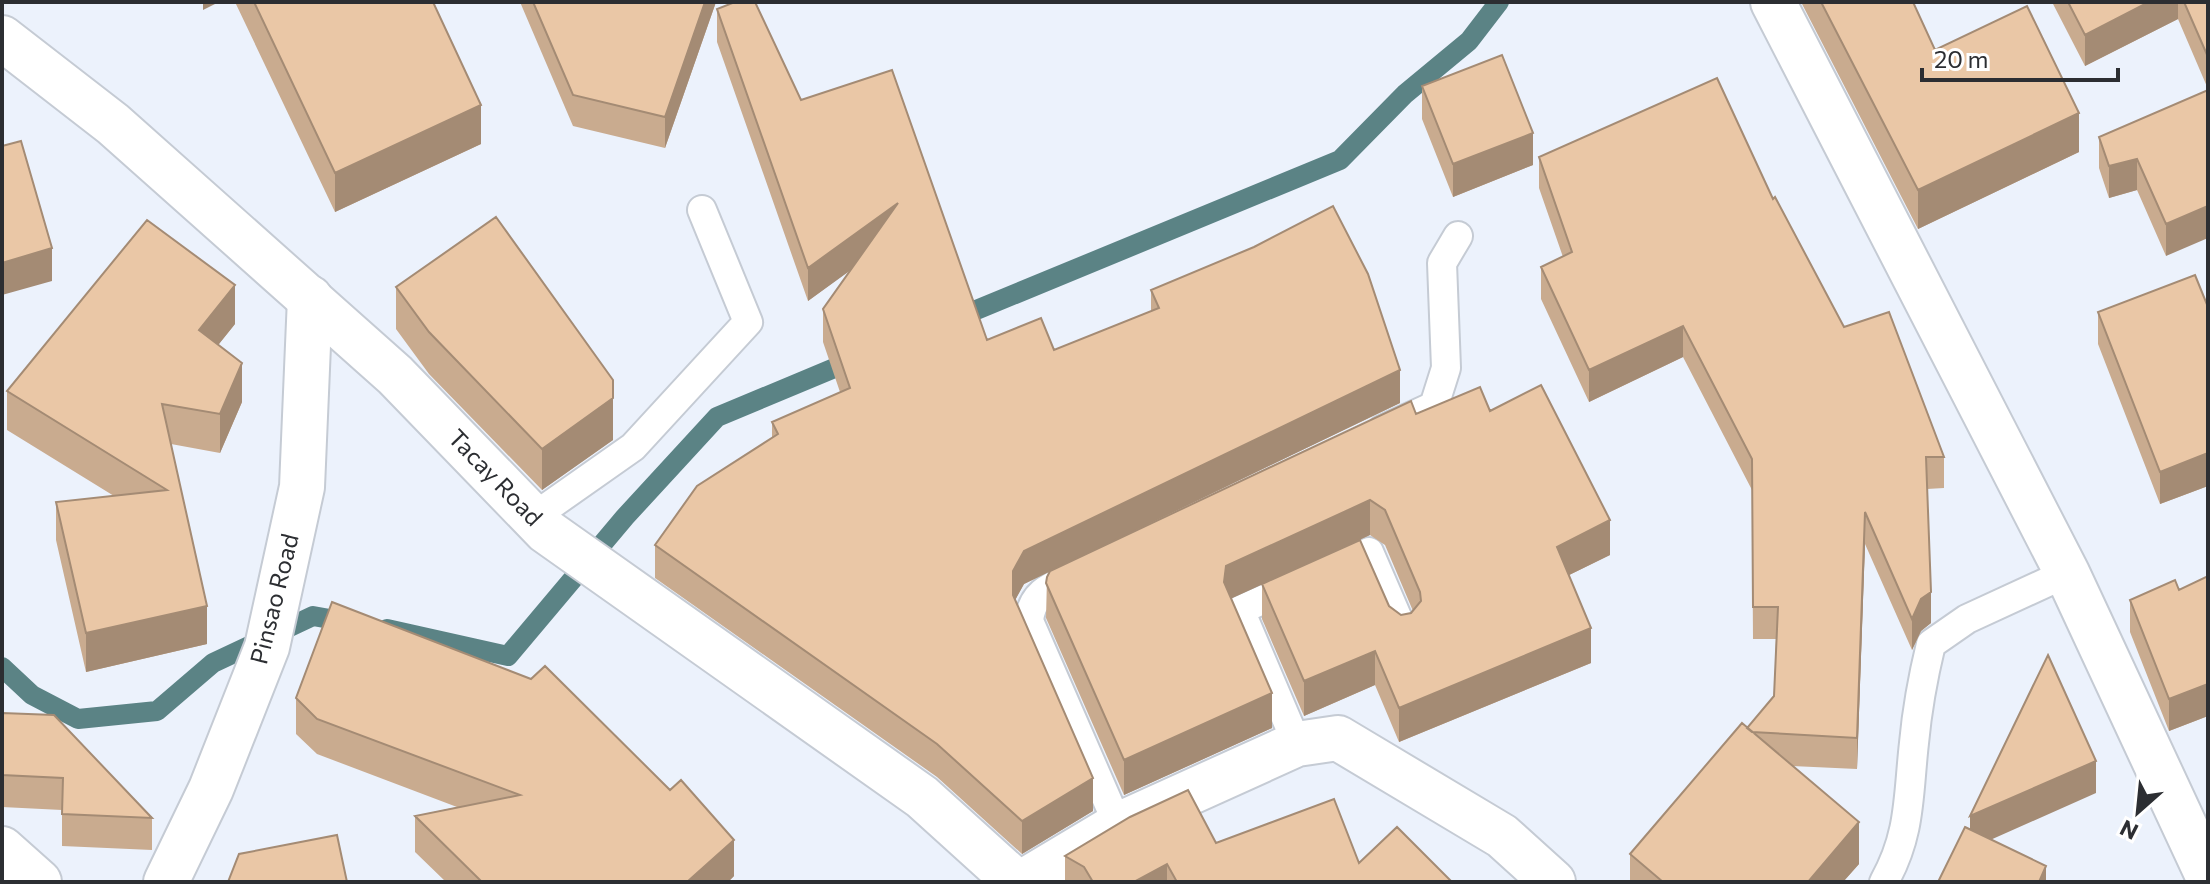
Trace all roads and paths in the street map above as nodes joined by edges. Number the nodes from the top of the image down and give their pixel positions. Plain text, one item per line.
1 (1773, 2) edge
2 (2, 38) edge
3 (702, 210) dead end
4 (1458, 236) dead end
5 (310, 298) junction
6 (1363, 439) edge
7 (539, 524) junction
8 (1108, 560) edge
9 (2067, 573) junction
10 (1404, 633) edge
11 (1297, 744) junction
12 (1118, 825) junction
13 (2, 849) edge
14 (2208, 876) edge
15 (39, 882) edge
16 (166, 882) edge
17 (1016, 882) edge
18 (1023, 882) edge
19 (1553, 882) edge
20 (1884, 882) edge

1 - 9 street
2 - 5 street, Tacay Road
3 - 7 lane
4 - 6 lane
5 - 7 street, Tacay Road
5 - 16 street, Pinsao Road
7 - 17 street, Tacay Road
8 - 12 lane
9 - 14 street
9 - 20 lane
10 - 11 lane
11 - 12 street
11 - 19 street
12 - 18 street
13 - 15 street

